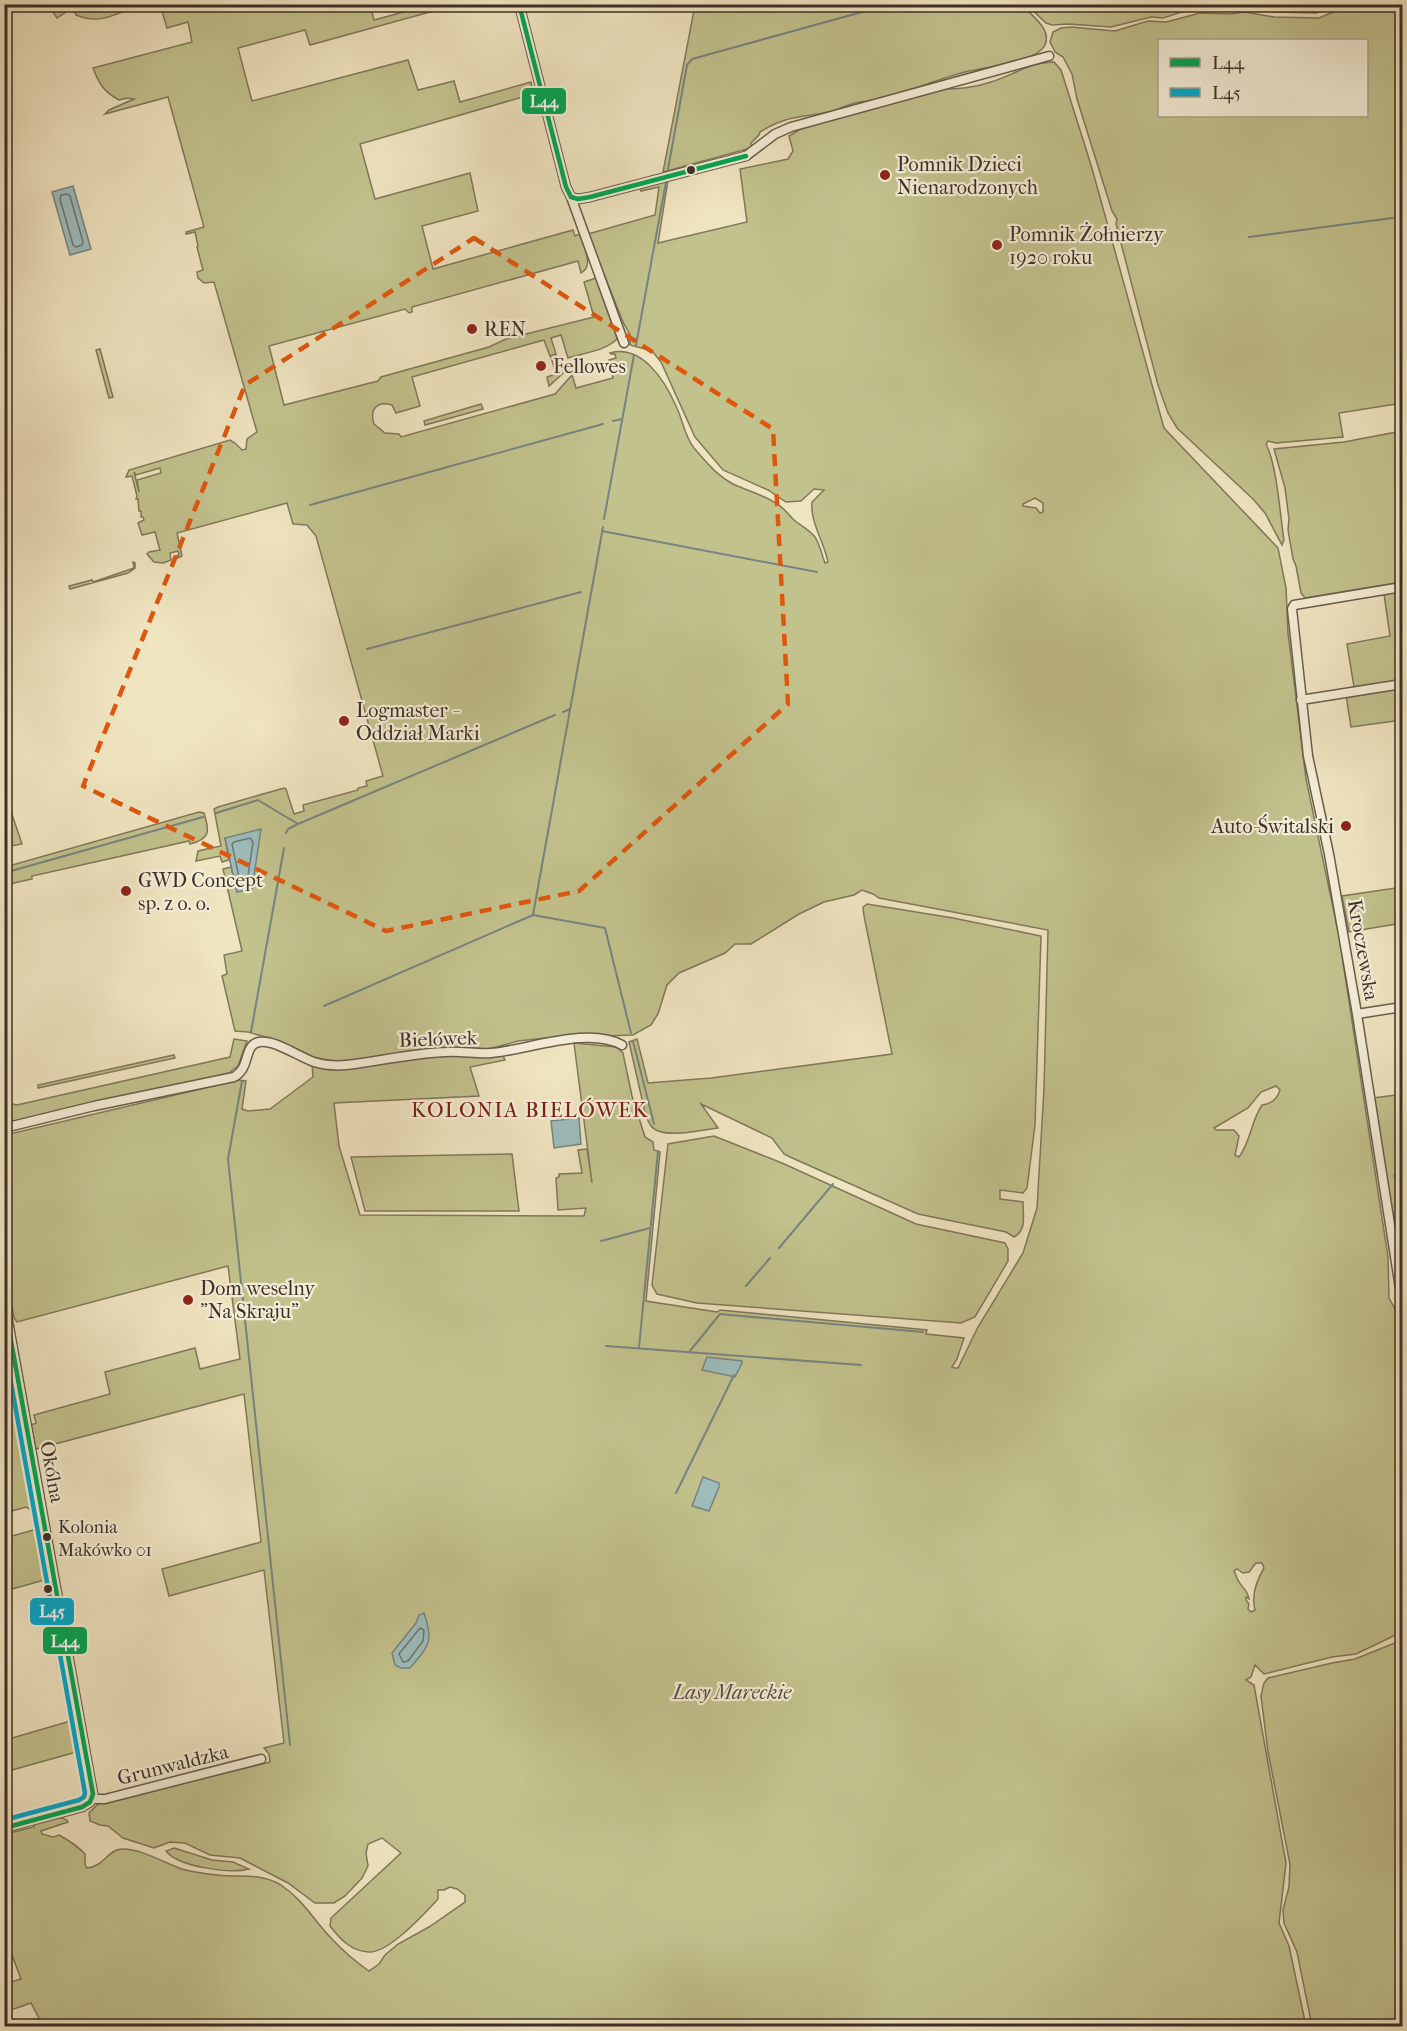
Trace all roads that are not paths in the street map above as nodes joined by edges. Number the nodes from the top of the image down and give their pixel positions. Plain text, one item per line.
1 (519, 4) edge
2 (1049, 56) dead end
3 (572, 196) junction
4 (624, 343) dead end
5 (1402, 587) edge
6 (1402, 684) edge
7 (1301, 700) junction
8 (1402, 1007) edge
9 (1357, 1014) junction
10 (622, 1045) dead end
11 (4, 1128) edge
12 (4, 1299) edge
13 (1402, 1301) edge
14 (261, 1759) dead end
15 (93, 1796) junction
16 (4, 1828) edge

1 - 3 street
2 - 3 street
3 - 4 street
5 - 7 street, Kroczewska
6 - 7 street
7 - 9 street, Kroczewska
8 - 9 street
9 - 13 street, Kroczewska
10 - 11 street, Bielówek
12 - 15 street, Okólna
14 - 15 street, Grunwaldzka
15 - 16 street, Grunwaldzka

